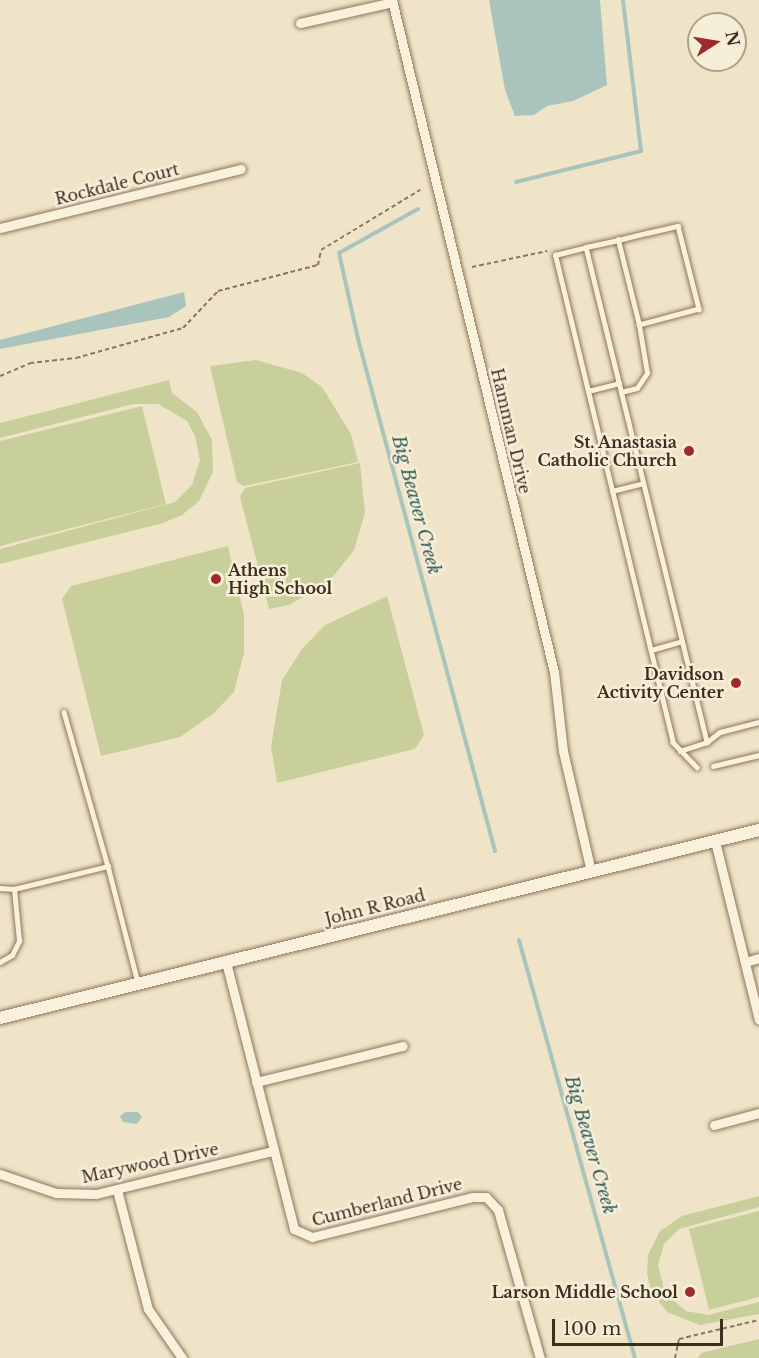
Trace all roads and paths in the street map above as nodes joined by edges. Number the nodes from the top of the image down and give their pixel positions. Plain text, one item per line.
1 (392, 1) edge
2 (300, 23) dead end
3 (242, 169) dead end
4 (420, 190) dead end
5 (0, 228) edge
6 (618, 240) junction
7 (586, 247) junction
8 (555, 255) junction
9 (472, 267) dead end
10 (639, 325) junction
11 (0, 376) edge
12 (619, 383) junction
13 (588, 392) junction
14 (621, 392) junction
15 (643, 483) junction
16 (612, 491) junction
17 (682, 641) junction
18 (651, 651) junction
19 (64, 712) dead end
20 (759, 722) edge
21 (707, 742) junction
22 (680, 751) junction
23 (759, 755) edge
24 (713, 766) dead end
25 (698, 768) dead end
26 (759, 830) edge
27 (715, 841) junction
28 (108, 866) junction
29 (591, 871) junction
30 (0, 888) edge
31 (14, 889) junction
32 (759, 958) edge
33 (0, 962) edge
34 (226, 962) junction
35 (745, 962) junction
36 (138, 984) junction
37 (0, 1018) edge
38 (759, 1020) edge
39 (403, 1046) dead end
40 (256, 1082) junction
41 (759, 1113) edge
42 (714, 1125) dead end
43 (273, 1151) junction
44 (0, 1174) edge
45 (117, 1190) junction
46 (759, 1320) edge
47 (182, 1358) edge
48 (540, 1358) edge
49 (675, 1358) edge

1 - 2 street
1 - 29 street, Hamman Drive
3 - 5 street, Rockdale Court
4 - 11 path
6 - 7 lane
6 - 10 lane
6 - 10 lane
7 - 8 lane
7 - 12 lane
8 - 9 path
8 - 13 lane
10 - 14 lane
12 - 13 lane
12 - 14 lane
13 - 16 lane
14 - 15 lane
15 - 16 lane
15 - 17 lane
16 - 18 lane
17 - 18 lane
17 - 21 lane
18 - 22 lane
19 - 28 lane
20 - 21 lane
21 - 22 lane
22 - 25 lane
23 - 24 lane
26 - 27 main road, John R Road
27 - 29 main road, John R Road
27 - 35 street
28 - 31 lane
28 - 36 lane
29 - 34 main road, John R Road
30 - 31 lane
31 - 33 lane
32 - 35 street
34 - 36 main road, John R Road
34 - 40 street, Cumberland Drive
35 - 38 street
36 - 37 main road, John R Road
39 - 40 street
40 - 43 street, Cumberland Drive
41 - 42 street
43 - 45 street, Marywood Drive
43 - 48 street, Cumberland Drive
44 - 45 street, Marywood Drive
45 - 47 street
46 - 49 path

